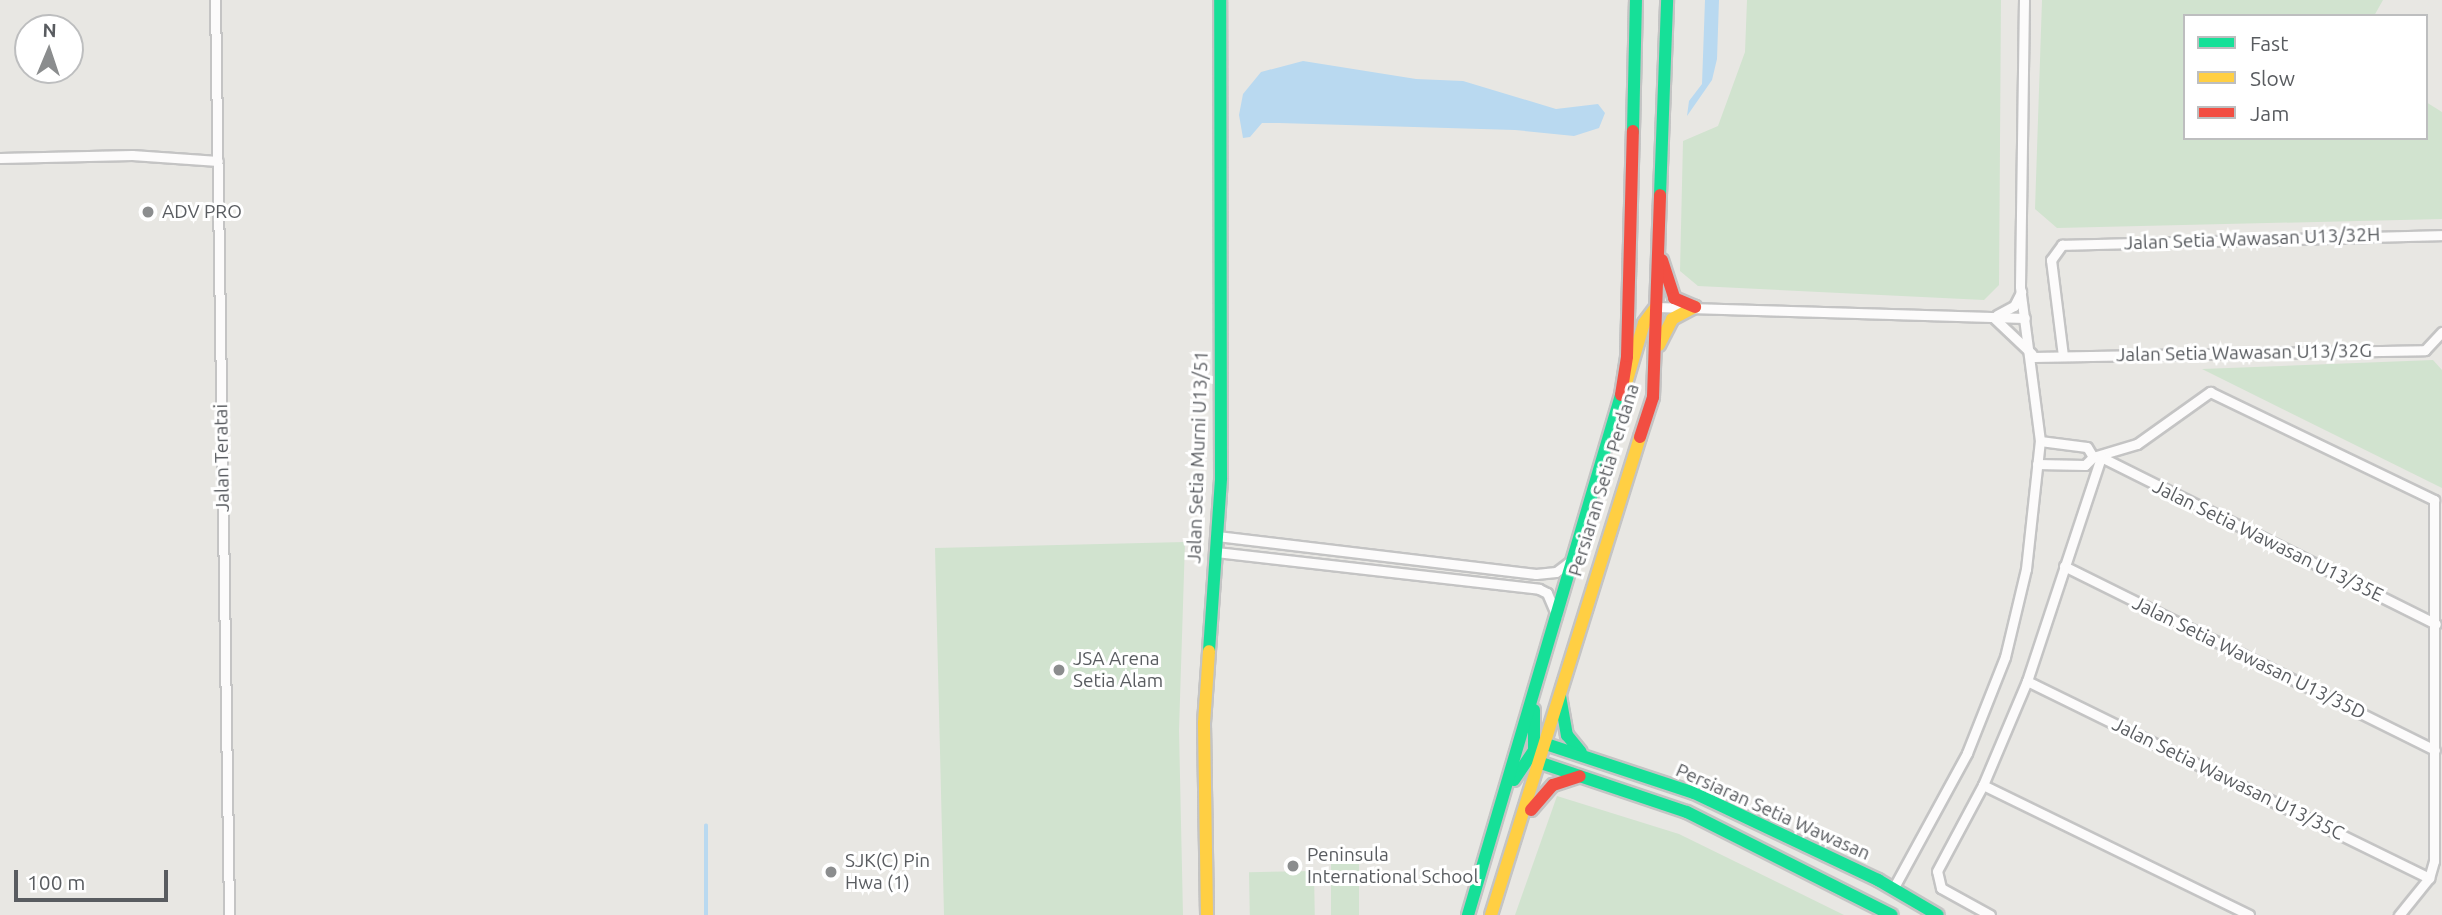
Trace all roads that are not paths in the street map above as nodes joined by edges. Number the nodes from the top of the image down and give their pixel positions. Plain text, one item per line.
1 (215, 0) edge
2 (1220, 0) edge
3 (1636, 0) edge
4 (1667, 0) edge
5 (2024, 0) edge
6 (0, 158) edge
7 (218, 162) junction
8 (2442, 235) edge
9 (1658, 246) junction
10 (2021, 292) junction
11 (1656, 307) junction
12 (1695, 307) junction
13 (1992, 317) junction
14 (2025, 318) junction
15 (2442, 332) edge
16 (2032, 356) junction
17 (2063, 356) junction
18 (1654, 366) junction
19 (1622, 390) junction
20 (2039, 441) junction
21 (2097, 457) junction
22 (2037, 464) junction
23 (1217, 536) junction
24 (1216, 552) junction
25 (1574, 558) junction
26 (2064, 566) junction
27 (1558, 618) junction
28 (2436, 624) junction
29 (2027, 681) junction
30 (1559, 689) junction
31 (1533, 703) junction
32 (1546, 744) junction
33 (1534, 750) junction
34 (2435, 750) junction
35 (1586, 756) junction
36 (1541, 763) junction
37 (1581, 776) junction
38 (1983, 785) junction
39 (1506, 792) junction
40 (1521, 830) junction
41 (2429, 878) junction
42 (1893, 889) junction
43 (1863, 899) junction
44 (229, 915) edge
45 (1207, 915) edge
46 (1468, 915) edge
47 (1491, 915) edge
48 (1892, 915) edge
49 (1898, 915) edge
50 (1938, 915) edge
51 (1990, 915) edge
52 (2249, 915) edge
53 (2399, 915) edge

1 - 7 street, Jalan Teratai
2 - 23 main road, Jalan Setia Murni U13/51
3 - 19 main road, Persiaran Setia Perdana
4 - 9 main road, Persiaran Setia Perdana
5 - 10 street
6 - 7 street
7 - 44 street, Jalan Teratai
8 - 17 street, Jalan Setia Wawasan U13/32H
9 - 11 main road, Persiaran Setia Perdana
9 - 12 main road
10 - 13 street
10 - 14 street
11 - 12 street
11 - 18 main road, Persiaran Setia Perdana
11 - 19 main road
12 - 13 street
12 - 18 main road
13 - 14 street
13 - 16 street
14 - 16 street
15 - 17 street, Jalan Setia Wawasan U13/32G
16 - 17 street, Jalan Setia Wawasan U13/32G
16 - 20 street
18 - 30 main road, Persiaran Setia Perdana
19 - 25 main road, Persiaran Setia Perdana
20 - 21 street, Jalan Setia Wawasan U13/35E
20 - 22 street
21 - 22 street
21 - 26 street
21 - 28 street, Jalan Setia Wawasan U13/35E
21 - 28 street
22 - 42 street
23 - 24 main road, Jalan Setia Murni U13/51
23 - 25 street
24 - 27 street
24 - 45 main road, Jalan Setia Murni U13/51
25 - 27 main road, Persiaran Setia Perdana
26 - 29 street
26 - 34 street, Jalan Setia Wawasan U13/35D
27 - 31 main road, Persiaran Setia Perdana
28 - 34 street
29 - 38 street
29 - 41 street, Jalan Setia Wawasan U13/35C
30 - 32 main road, Persiaran Setia Perdana
30 - 35 main road
31 - 33 main road
31 - 39 main road, Persiaran Setia Perdana
32 - 33 main road
32 - 35 main road, Persiaran Setia Wawasan
32 - 36 main road, Persiaran Setia Perdana
33 - 36 main road
33 - 39 main road
34 - 41 street
35 - 42 main road, Persiaran Setia Wawasan
36 - 37 main road, Persiaran Setia Wawasan
36 - 40 main road, Persiaran Setia Perdana
37 - 40 main road
37 - 43 main road, Persiaran Setia Wawasan
38 - 51 street
38 - 52 street
39 - 46 main road, Persiaran Setia Perdana
40 - 47 main road, Persiaran Setia Perdana
41 - 53 street
42 - 43 main road
42 - 49 main road
42 - 50 main road, Persiaran Setia Wawasan
43 - 48 main road, Persiaran Setia Wawasan

